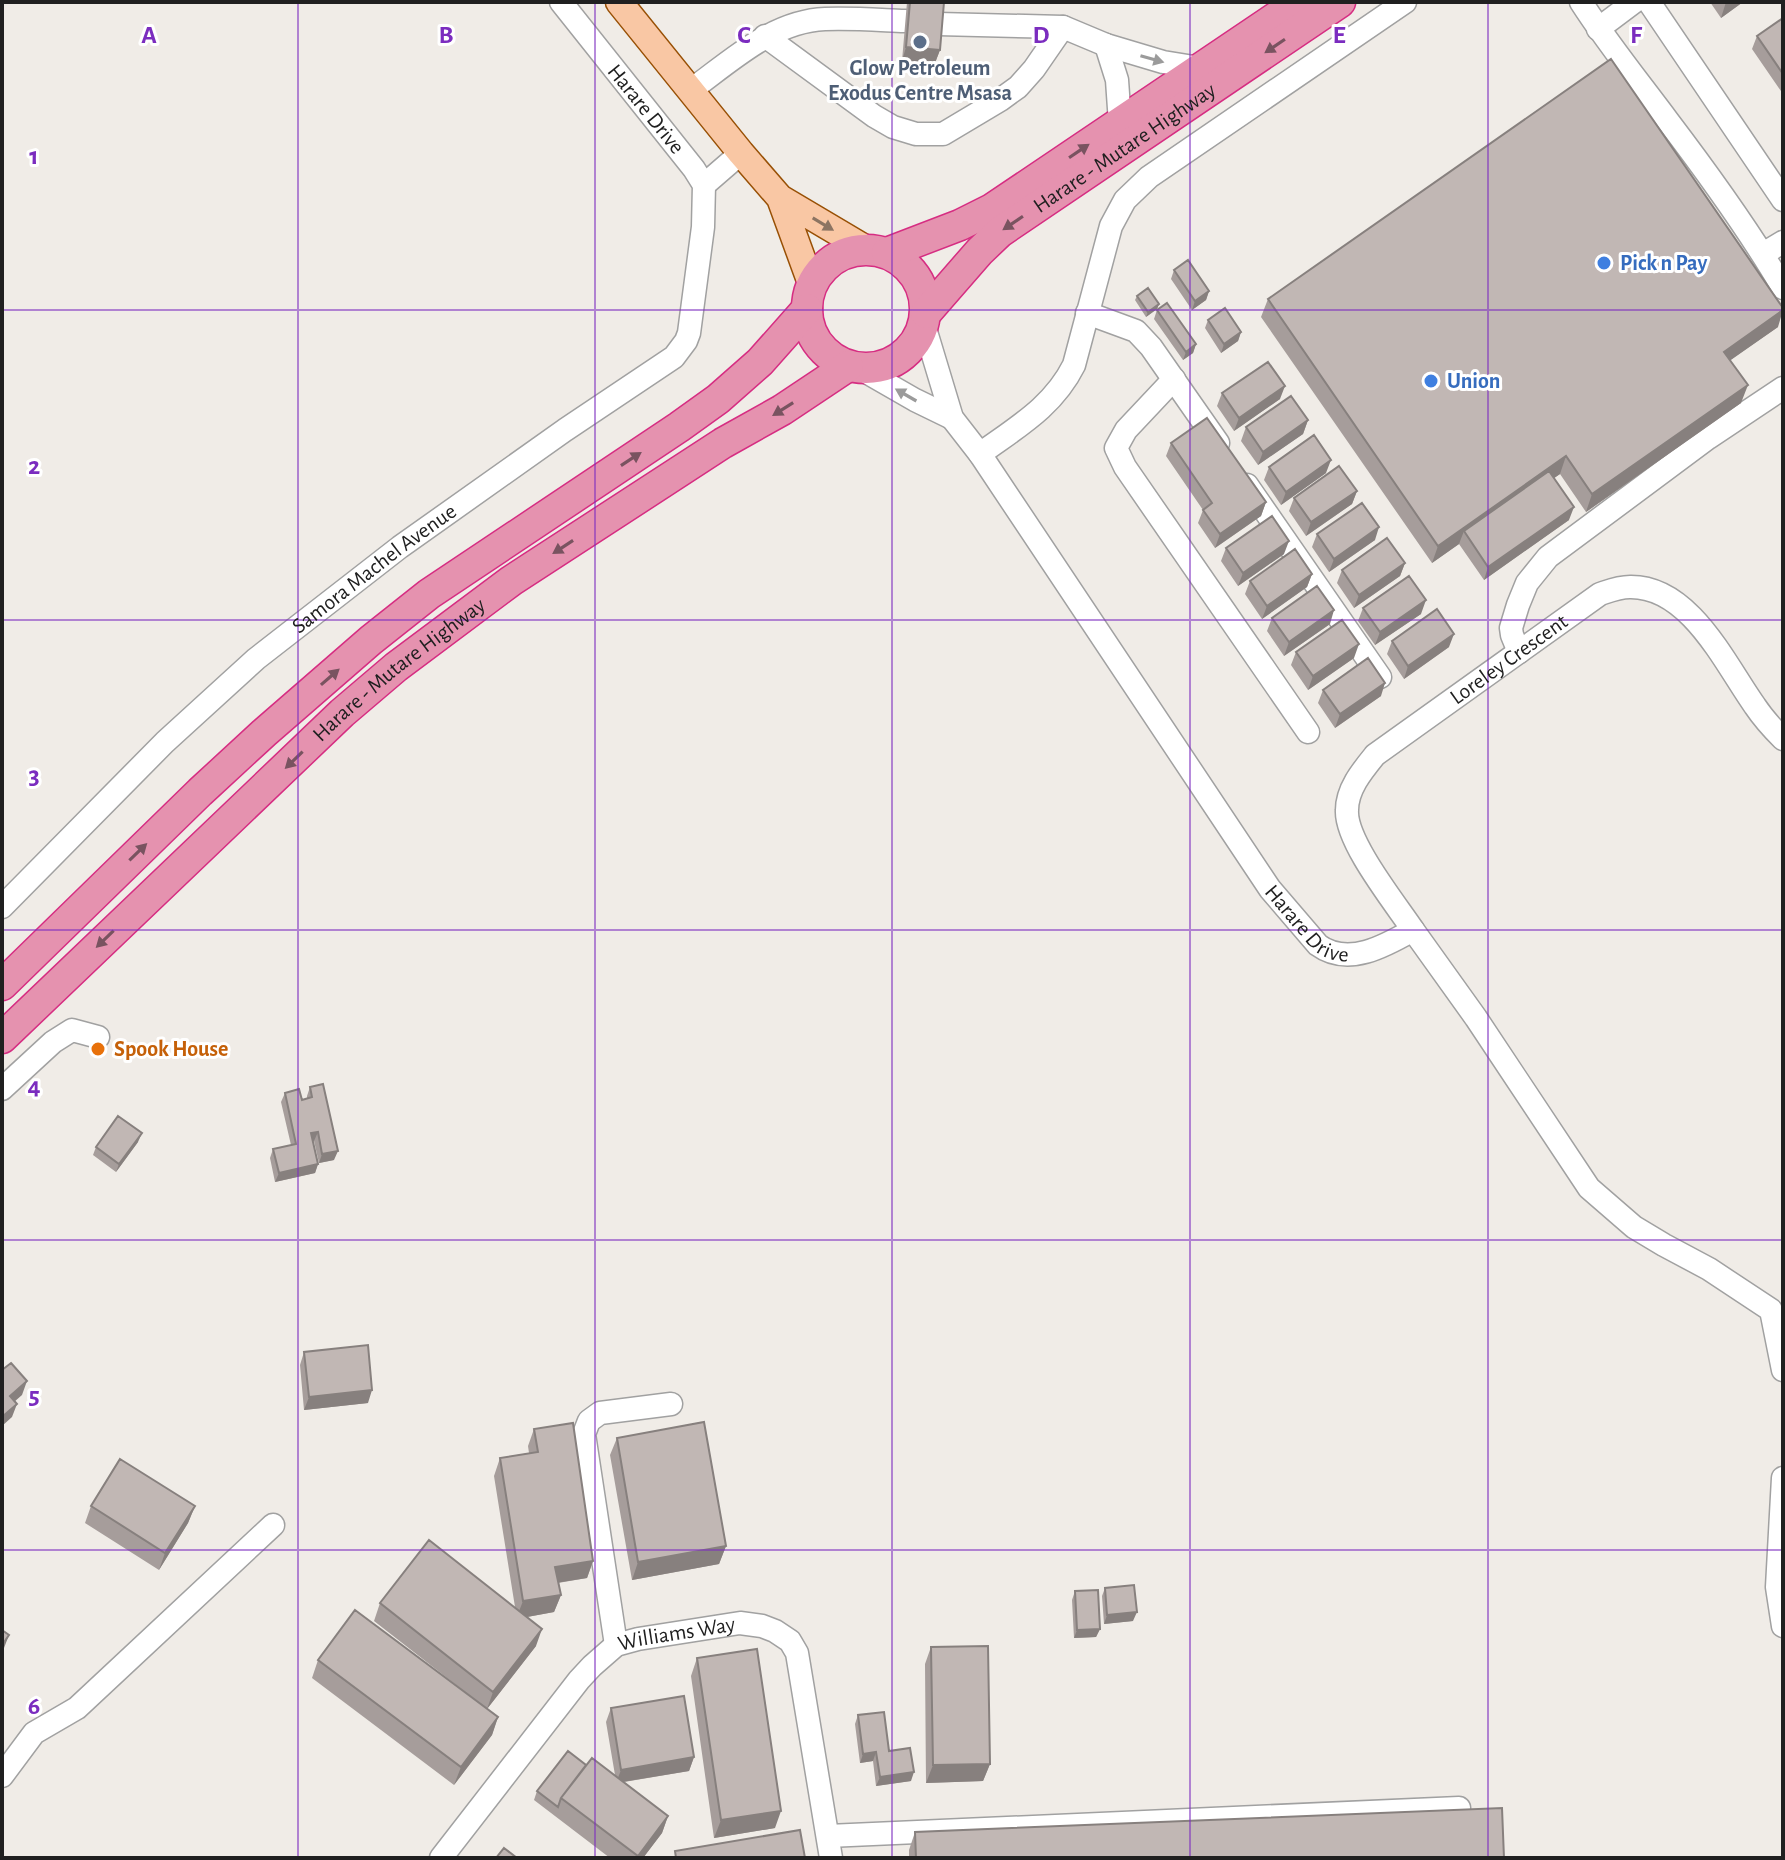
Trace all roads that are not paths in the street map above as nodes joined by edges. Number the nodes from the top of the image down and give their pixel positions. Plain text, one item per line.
1 (561, 2) edge
2 (619, 2) edge
3 (1299, 2) edge
4 (1340, 2) edge
5 (1405, 2) edge
6 (1581, 2) edge
7 (1634, 2) edge
8 (1649, 2) edge
9 (905, 21) edge
10 (938, 24) edge
11 (1063, 27) junction
12 (1598, 29) junction
13 (765, 36) junction
14 (1106, 45) junction
15 (1200, 68) junction
16 (691, 90) junction
17 (1120, 123) junction
18 (741, 153) junction
19 (704, 185) junction
20 (780, 198) junction
21 (1783, 200) edge
22 (1783, 242) edge
23 (876, 251) junction
24 (1763, 254) junction
25 (1783, 288) edge
26 (809, 296) junction
27 (1087, 313) junction
28 (925, 319) junction
29 (855, 368) junction
30 (1174, 379) junction
31 (1783, 388) edge
32 (952, 418) junction
33 (980, 454) junction
34 (1519, 652) junction
35 (1380, 677) edge
36 (1308, 732) dead end
37 (1783, 739) edge
38 (2, 907) edge
39 (1413, 930) junction
40 (2, 985) edge
41 (98, 1037) dead end
42 (2, 1038) edge
43 (2, 1089) edge
44 (1777, 1308) edge
45 (1783, 1370) edge
46 (671, 1404) dead end
47 (1783, 1478) edge
48 (273, 1525) dead end
49 (1783, 1626) edge
50 (616, 1645) junction
51 (2, 1776) edge
52 (1459, 1808) edge
53 (829, 1847) edge
54 (441, 1858) edge

1 - 19 street, Harare Drive
2 - 16 main road
3 - 15 highway, Harare - Mutare Highway
4 -> 28 highway, Harare - Mutare Highway
5 - 27 street
6 - 12 street
7 - 12 street
8 - 21 street
9 - 13 street
10 - 11 street
11 - 13 street
11 - 14 street
12 - 24 street
13 - 16 street
14 -> 15 street
14 - 17 street
15 - 17 highway, Harare - Mutare Highway
16 - 18 main road
23 -> 17 highway, Harare - Mutare Highway
18 - 19 street
18 - 20 main road
19 - 38 street, Samora Machel Avenue
20 -> 23 main road
20 - 26 main road
22 - 24 street
23 - 26 highway
23 - 28 highway
24 - 25 street
26 - 29 highway
40 -> 26 highway, Harare - Mutare Highway
27 - 30 street
27 - 33 street
28 - 29 highway
28 - 32 street, Harare Drive
32 -> 29 street, Harare Drive
29 -> 42 highway, Harare - Mutare Highway
30 - 35 street
30 - 36 street
31 - 34 street
32 - 33 street, Harare Drive
33 - 39 street, Harare Drive
34 - 37 street, Loreley Crescent
34 - 39 street, Loreley Crescent
39 - 44 street
41 - 43 street
44 - 45 street
46 - 50 street
47 - 49 street
48 - 51 street
50 - 53 street, Williams Way
50 - 54 street, Williams Way
52 - 53 street

